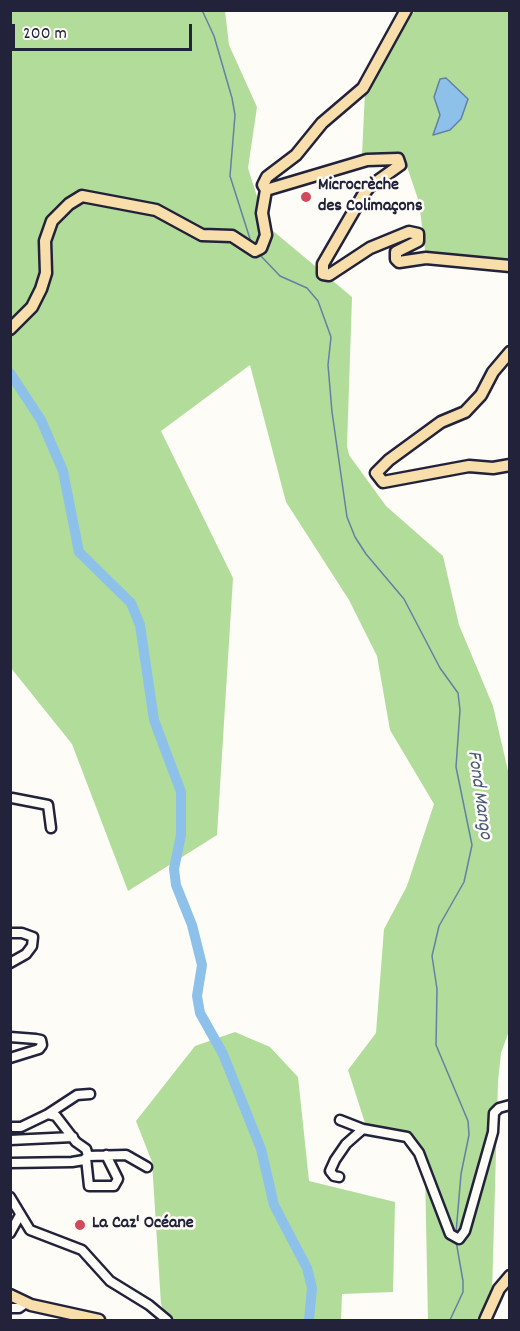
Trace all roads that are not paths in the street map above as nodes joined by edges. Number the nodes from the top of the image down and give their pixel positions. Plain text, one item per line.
1 (406, 10) edge
2 (266, 190) junction
3 (510, 266) edge
4 (10, 329) edge
5 (510, 352) edge
6 (510, 465) edge
7 (11, 799) edge
8 (51, 828) dead end
9 (10, 933) edge
10 (10, 963) edge
11 (10, 1037) edge
12 (10, 1058) edge
13 (90, 1094) dead end
14 (510, 1105) edge
15 (48, 1114) junction
16 (340, 1120) dead end
17 (10, 1127) edge
18 (363, 1129) junction
19 (73, 1137) junction
20 (10, 1140) edge
21 (106, 1155) junction
22 (87, 1157) junction
23 (10, 1163) edge
24 (147, 1167) dead end
25 (339, 1177) dead end
26 (10, 1197) edge
27 (20, 1215) junction
28 (10, 1233) edge
29 (510, 1276) edge
30 (10, 1295) edge
31 (26, 1303) junction
32 (10, 1308) edge
33 (99, 1320) edge
34 (167, 1320) edge
35 (485, 1320) edge

1 - 2 main road
2 - 3 main road
2 - 4 main road
5 - 6 main road
7 - 8 street
9 - 10 street
11 - 12 street
13 - 15 street
14 - 18 street
15 - 17 street
15 - 19 street
16 - 18 street
18 - 25 street
19 - 20 street
19 - 22 street
21 - 22 street
21 - 22 street
21 - 24 street
22 - 23 street
26 - 27 street
27 - 28 street
27 - 34 street
29 - 35 main road
30 - 31 main road
31 - 32 street
31 - 33 main road

